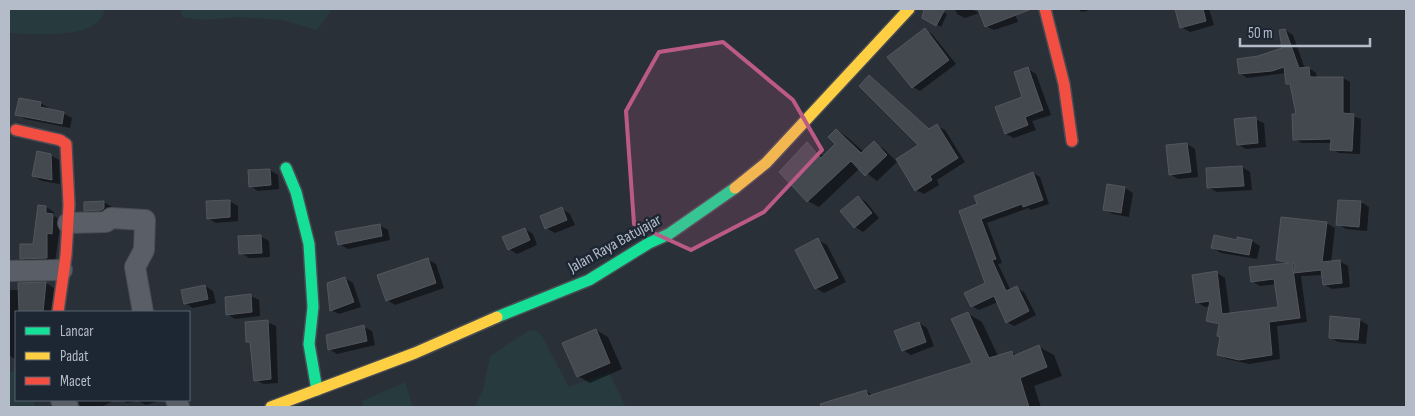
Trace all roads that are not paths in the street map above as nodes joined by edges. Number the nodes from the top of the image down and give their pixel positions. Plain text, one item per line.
1 (910, 9) edge
2 (1045, 9) edge
3 (16, 130) dead end
4 (1072, 141) dead end
5 (286, 168) dead end
6 (68, 222) junction
7 (62, 270) junction
8 (9, 271) edge
9 (58, 311) edge
10 (143, 311) edge
11 (317, 390) junction
12 (271, 407) edge

1 - 11 main road, Jalan Raya Batujajar
2 - 4 main road
3 - 6 main road
5 - 11 main road
6 - 7 main road
6 - 10 street
7 - 8 street
7 - 9 main road
11 - 12 main road, Jalan Raya Batujajar

